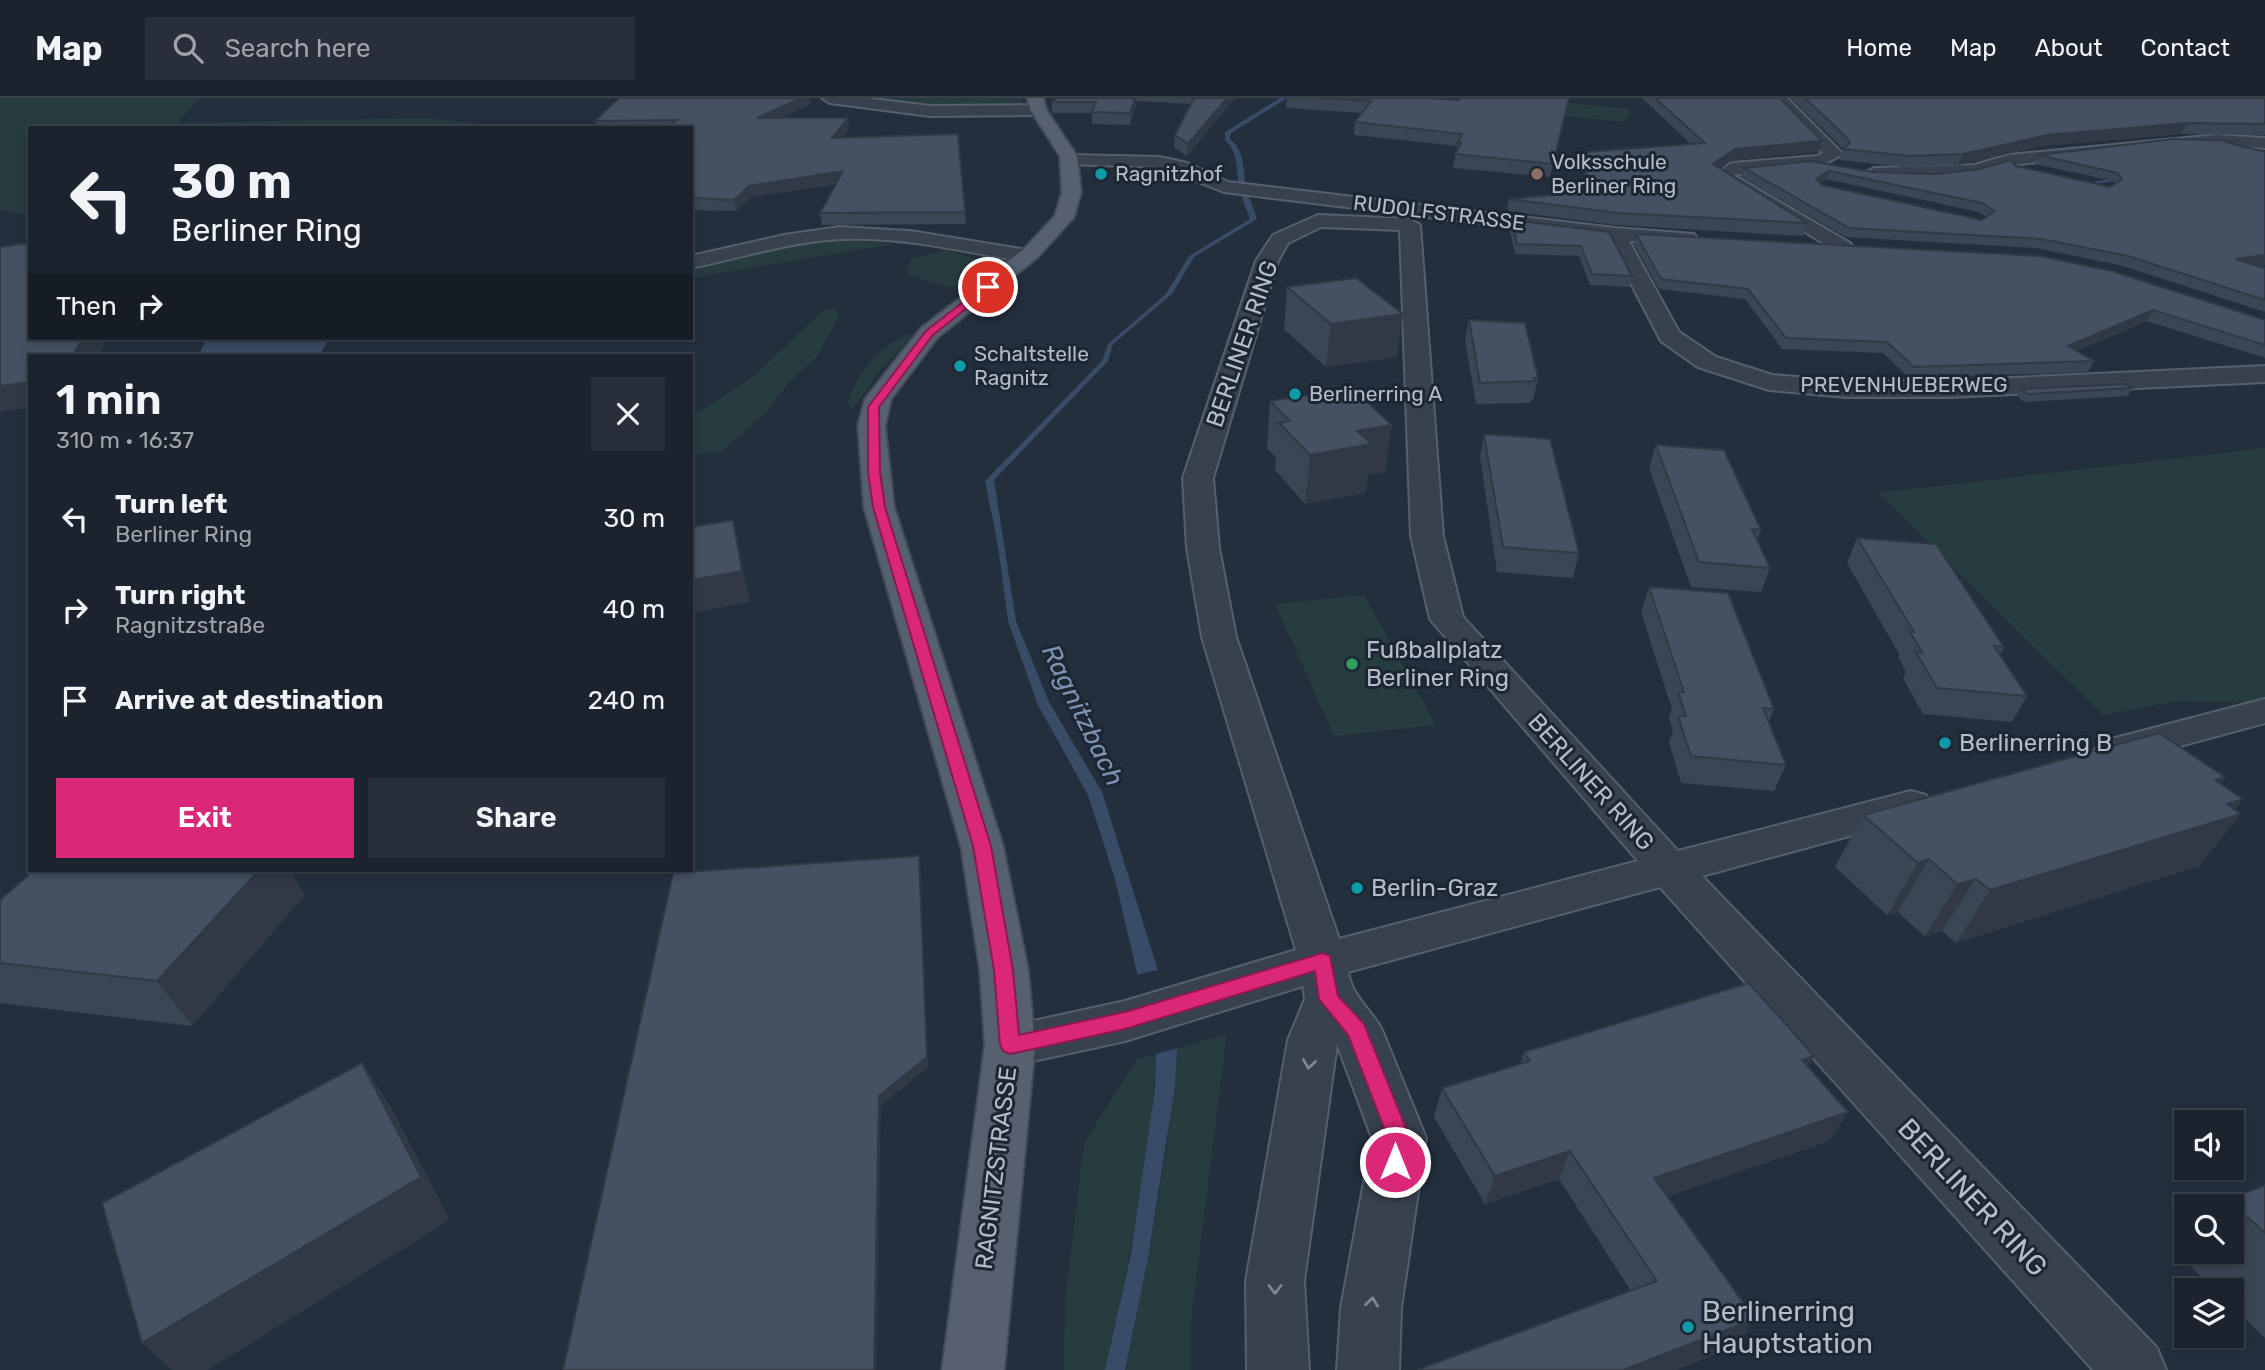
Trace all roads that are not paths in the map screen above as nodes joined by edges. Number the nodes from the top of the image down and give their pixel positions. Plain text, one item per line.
1 (830, 98) edge
2 (1778, 98) edge
3 (1036, 104) edge
4 (2265, 143) edge
5 (1071, 160) junction
6 (1807, 162) junction
7 (1996, 162) junction
8 (1757, 166) junction
9 (2045, 174) edge
10 (1798, 181) edge
11 (1615, 234) junction
12 (1704, 239) edge
13 (1801, 245) edge
14 (1843, 247) junction
15 (1870, 249) edge
16 (1027, 256) junction
17 (693, 262) edge
18 (2265, 374) edge
19 (2265, 711) edge
20 (2085, 759) edge
21 (1951, 795) edge
22 (1669, 869) junction
23 (1326, 980) junction
24 (1010, 1045) junction
25 (973, 1370) edge
26 (1278, 1370) edge
27 (1368, 1370) edge
28 (2134, 1370) edge

1 - 3 street
2 - 6 street
3 - 5 main road
4 - 7 street
5 - 11 street, RUDOLFSTRASSE
5 - 16 main road, RAGNITZSTRASSE
6 - 7 street
6 - 8 street
7 - 9 street
8 - 10 street
8 - 14 street
11 - 12 street, RUDOLFSTRASSE
11 - 18 street, PREVENHUEBERWEG
13 - 14 street
14 - 15 street
16 - 17 street
16 - 24 main road, RAGNITZSTRASSE
19 - 20 street
21 - 22 street, BERLINER RING
22 - 23 street, BERLINER RING
22 - 23 street, BERLINER RING
22 - 28 street, BERLINER RING
23 - 24 street, BERLINER RING
23 -> 26 street
27 -> 23 street, BERLINER RING
24 - 25 main road, RAGNITZSTRASSE

